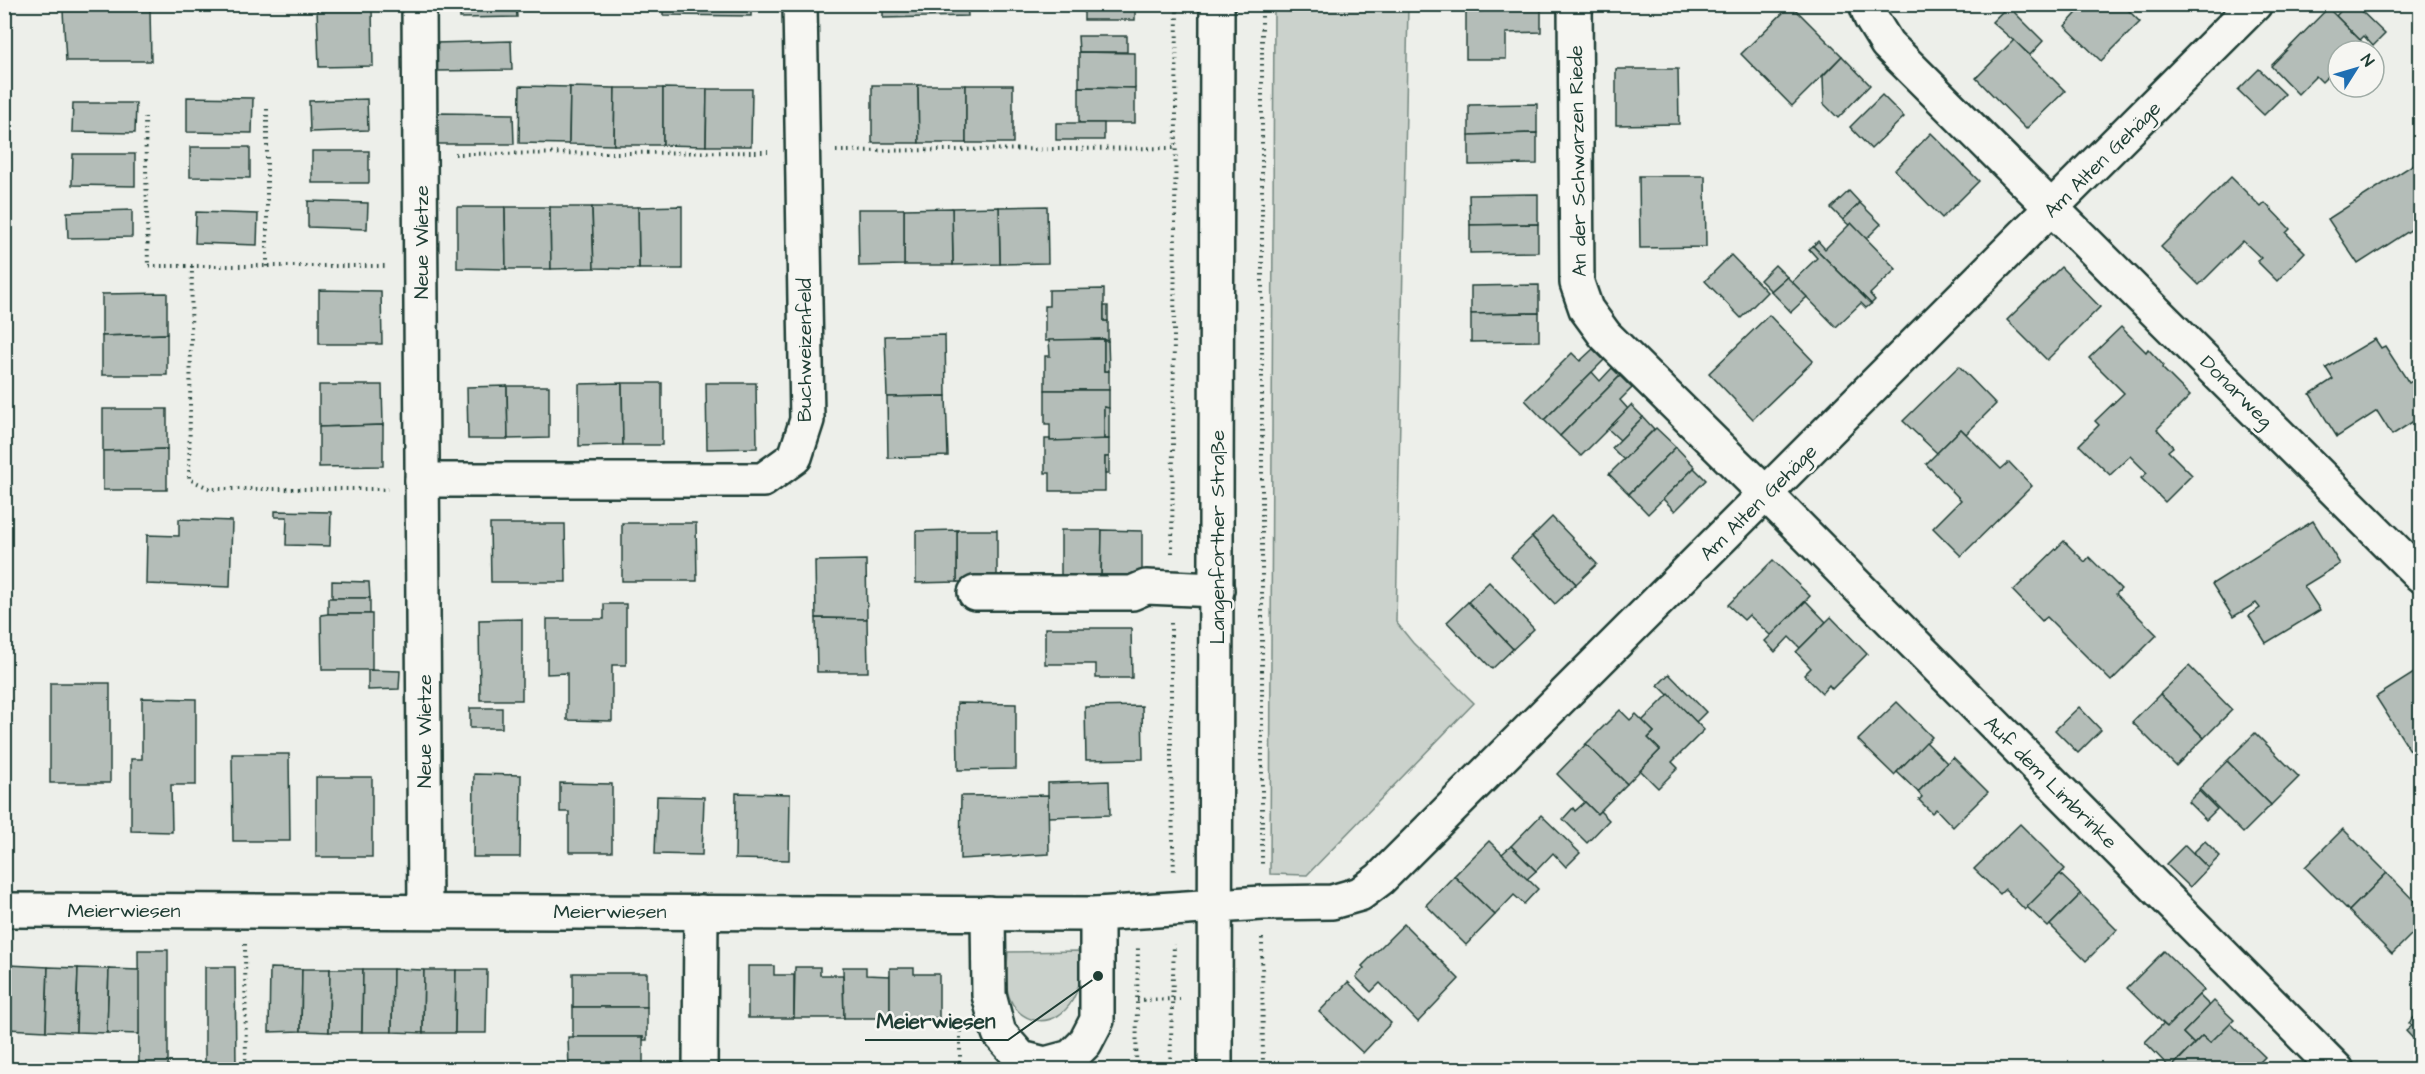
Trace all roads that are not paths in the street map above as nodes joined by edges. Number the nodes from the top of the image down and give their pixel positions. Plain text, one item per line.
1 (419, 4) edge
2 (800, 4) edge
3 (1217, 4) edge
4 (1575, 4) edge
5 (1866, 4) edge
6 (2255, 4) edge
7 (2053, 207) junction
8 (422, 480) junction
9 (1766, 494) junction
10 (2421, 575) edge
11 (1217, 590) junction
12 (975, 593) dead end
13 (1216, 906) junction
14 (4, 910) edge
15 (425, 910) junction
16 (701, 912) junction
17 (988, 914) junction
18 (1097, 914) junction
19 (700, 1070) edge
20 (1215, 1070) edge
21 (2337, 1070) edge

1 - 8 street, Neue Wietze
2 - 8 street, Buchweizenfeld
3 - 11 street, Langenforther Straße
4 - 9 street, An der Schwarzen Riede
5 - 7 street
6 - 7 street, Am Alten Gehäge
7 - 9 street, Am Alten Gehäge
7 - 10 street, Donarweg
8 - 15 street, Neue Wietze
9 - 13 street, Am Alten Gehäge
9 - 21 street, Auf dem Limbrinke
11 - 12 street
11 - 13 street, Langenforther Straße
13 - 18 street, Meierwiesen
13 - 20 street, Langenforther Straße
14 - 15 street, Meierwiesen
15 - 16 street, Meierwiesen
16 - 17 street, Meierwiesen
16 - 19 street
17 - 18 street, Meierwiesen
17 - 18 street

